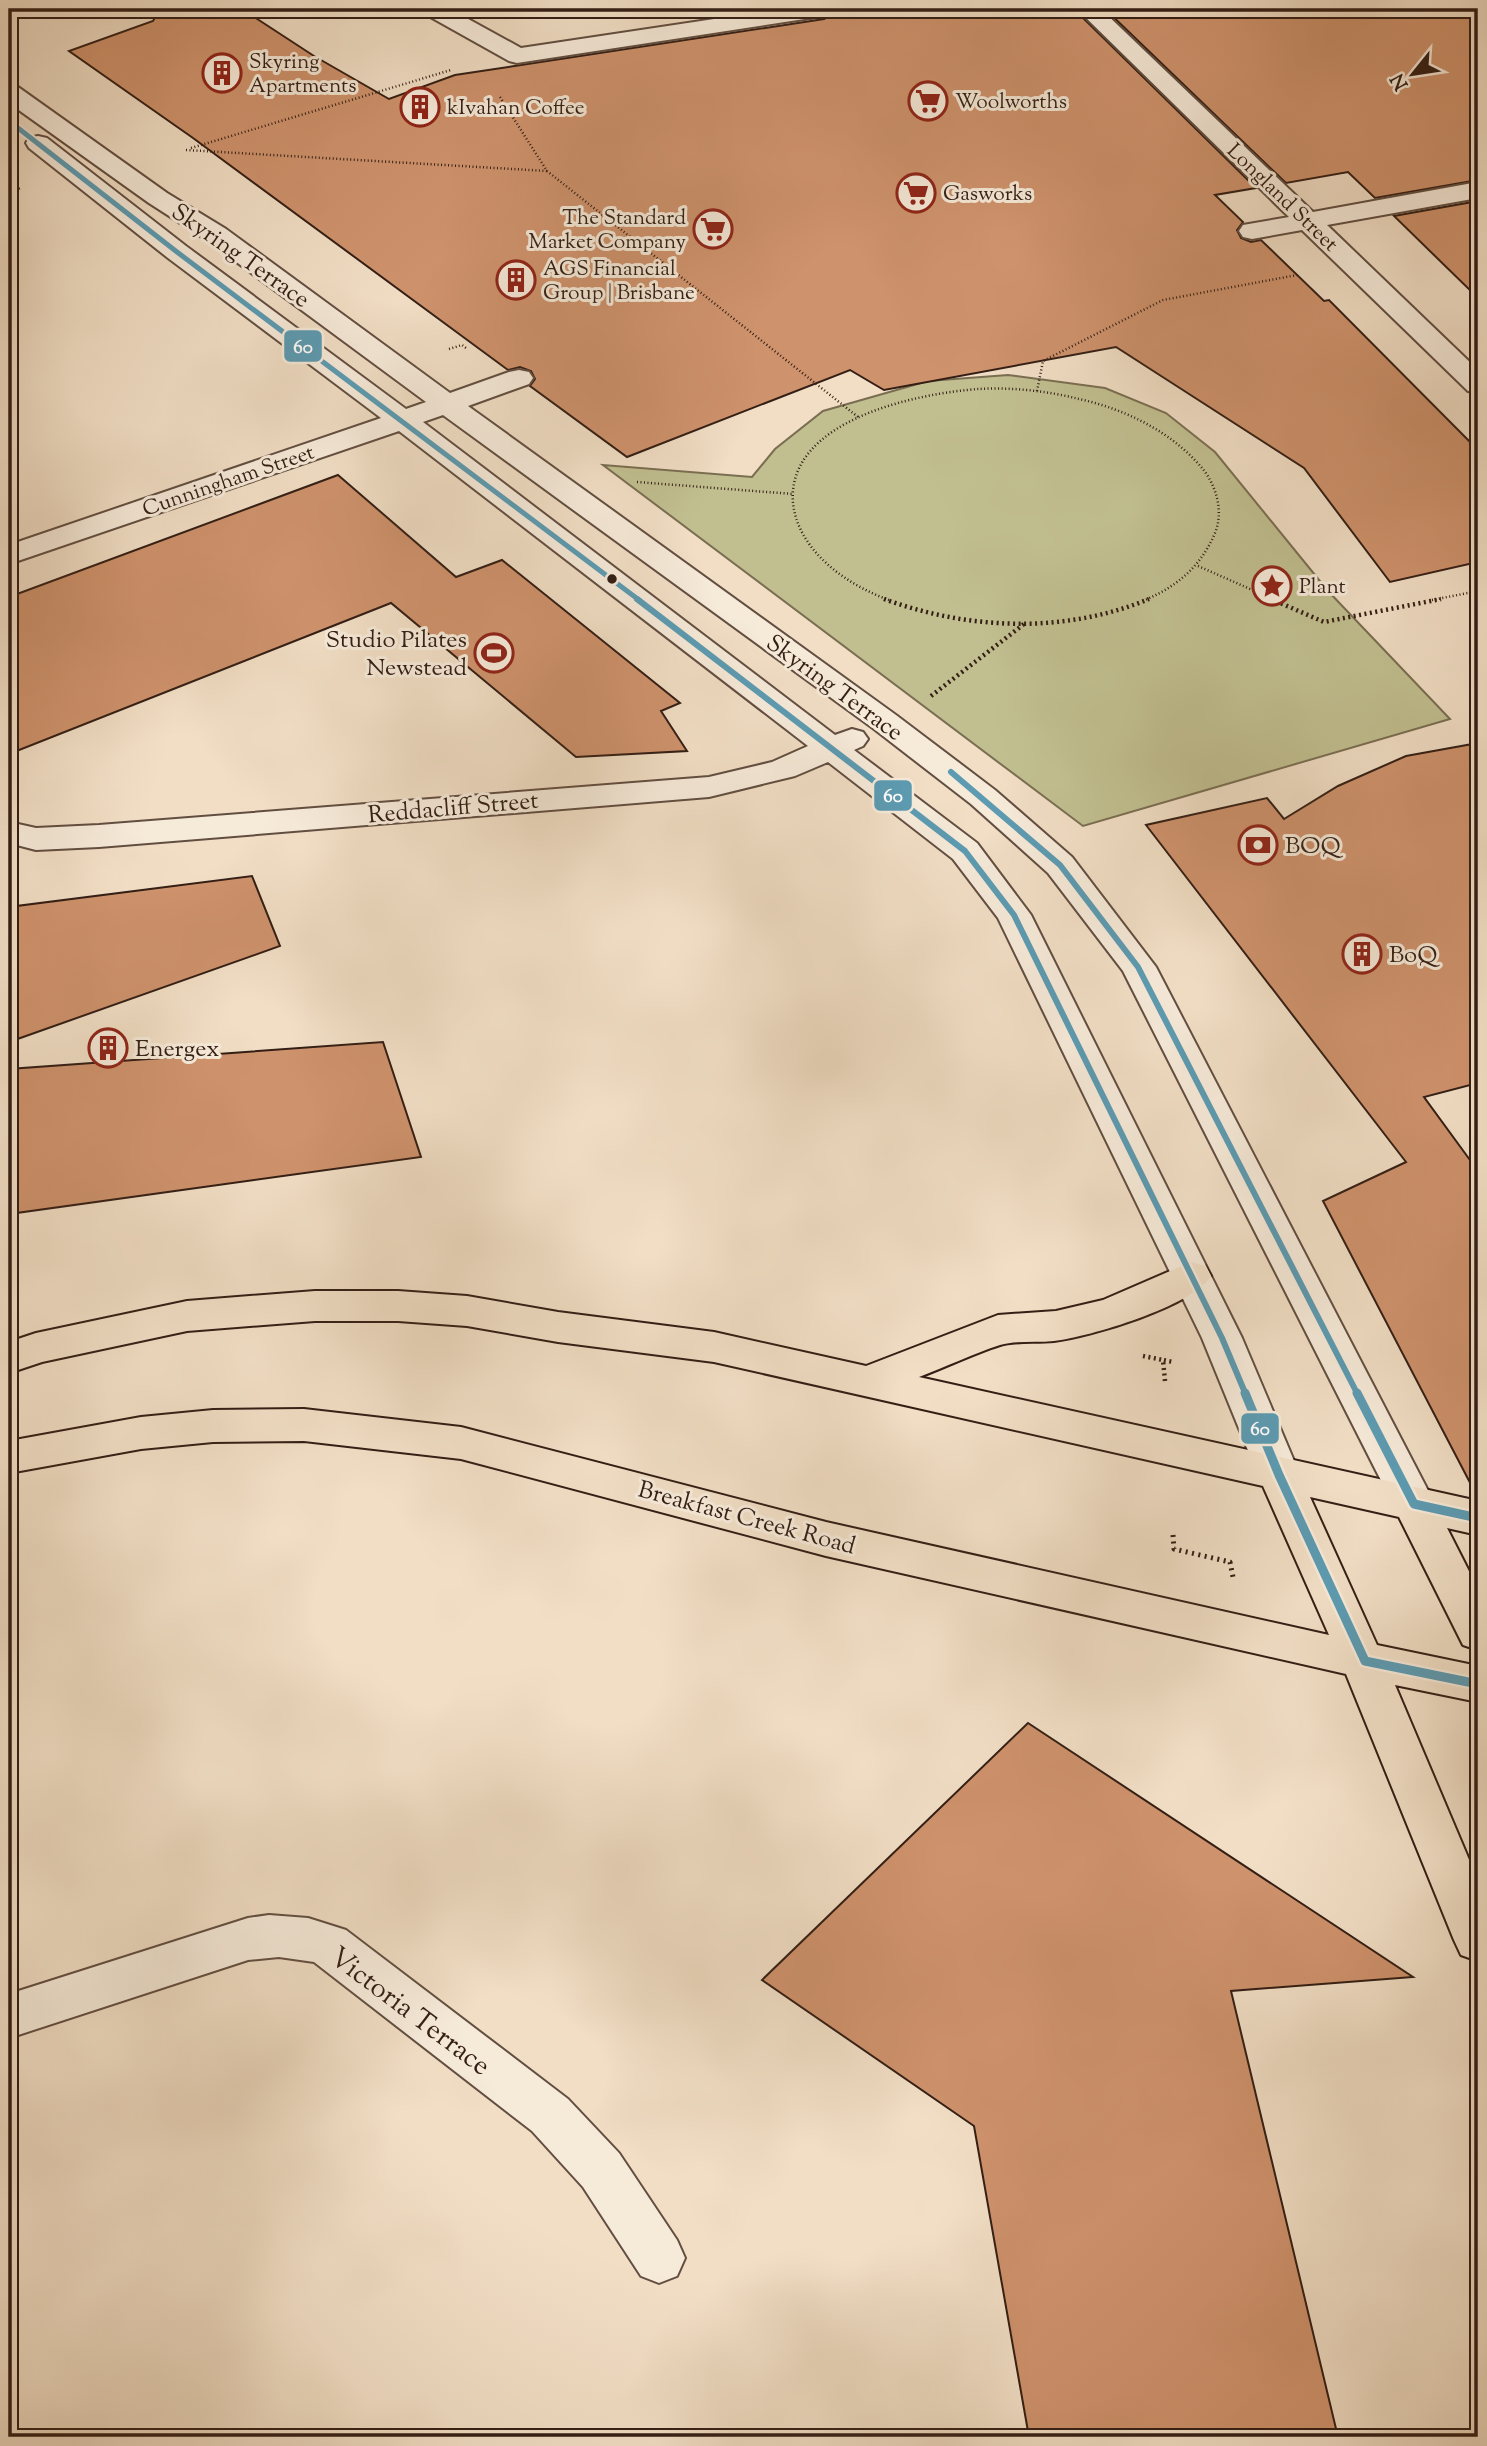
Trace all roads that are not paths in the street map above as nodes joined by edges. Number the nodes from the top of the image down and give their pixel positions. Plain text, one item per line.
1 (433, 9) edge
2 (824, 9) edge
3 (1088, 9) edge
4 (9, 92) edge
5 (9, 121) edge
6 (1478, 190) edge
7 (1309, 221) junction
8 (1252, 231) dead end
9 (519, 378) dead end
10 (1478, 386) edge
11 (447, 404) junction
12 (403, 420) junction
13 (9, 555) edge
14 (885, 722) junction
15 (833, 748) junction
16 (9, 833) edge
17 (1191, 1276) junction
18 (9, 1358) edge
19 (866, 1382) junction
20 (9, 1457) edge
21 (1279, 1475) junction
22 (1414, 1504) junction
23 (1478, 1518) edge
24 (1478, 1632) edge
25 (1365, 1661) junction
26 (1478, 1684) edge
27 (1478, 1940) edge
28 (9, 2016) edge
29 (659, 2259) dead end

1 - 2 street
3 - 7 street, Longland Street
4 - 11 street, Skyring Terrace
5 - 12 street, Skyring Terrace
6 - 7 street
7 - 8 street
7 - 10 street, Longland Street
9 - 11 street, Cunningham Street
11 - 12 street, Cunningham Street
11 - 14 street, Skyring Terrace
12 - 13 street, Cunningham Street
12 - 15 street, Skyring Terrace
14 - 15 street, Reddacliff Street
14 - 22 street, Skyring Terrace
15 - 16 street, Reddacliff Street
15 - 17 street, Skyring Terrace
17 - 19 main road
17 - 21 street, Skyring Terrace
18 - 19 main road
19 - 21 main road
20 - 25 main road, Breakfast Creek Road
21 - 22 main road
21 - 25 main road
22 - 23 main road
22 - 24 main road
25 - 26 main road, Breakfast Creek Road
25 - 27 main road
28 - 29 street, Victoria Terrace

